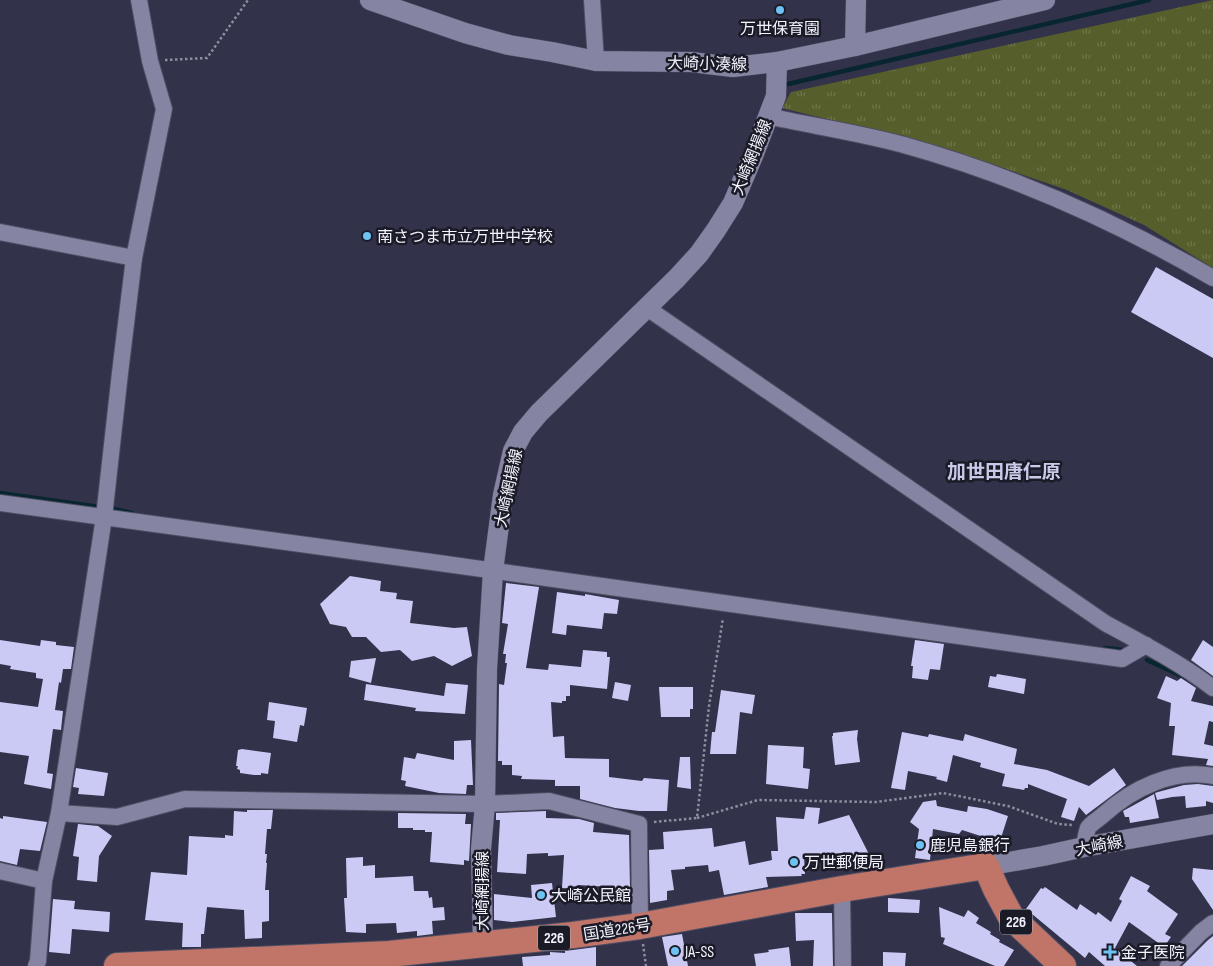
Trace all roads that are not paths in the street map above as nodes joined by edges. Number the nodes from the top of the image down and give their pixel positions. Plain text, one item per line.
1 (139, 0) edge
2 (370, 0) edge
3 (592, 0) edge
4 (856, 0) edge
5 (1045, 0) edge
6 (855, 46) junction
7 (596, 61) junction
8 (777, 62) junction
9 (767, 116) junction
10 (0, 232) edge
11 (134, 258) junction
12 (1213, 278) edge
13 (648, 308) junction
14 (0, 503) edge
15 (105, 512) junction
16 (493, 571) junction
17 (1146, 645) junction
18 (1213, 688) edge
19 (1213, 776) edge
20 (485, 804) junction
21 (59, 813) junction
22 (1213, 824) edge
23 (1084, 847) junction
24 (986, 866) junction
25 (0, 870) edge
26 (44, 881) junction
27 (842, 889) junction
28 (1213, 923) edge
29 (640, 926) junction
30 (482, 946) junction
31 (389, 960) edge
32 (311, 962) edge
33 (36, 966) edge
34 (117, 966) edge
35 (842, 966) edge
36 (1063, 966) edge
37 (1168, 966) edge

1 - 11 street
2 - 7 street, 大崎小湊線
3 - 7 street
4 - 6 street
5 - 6 street, 大崎小湊線
6 - 8 street, 大崎小湊線
7 - 8 street, 大崎小湊線
8 - 9 street, 大崎網揚線
9 - 12 street
9 - 13 street, 大崎網揚線
10 - 11 street
11 - 15 street
13 - 16 street, 大崎網揚線
13 - 17 street
14 - 15 street
15 - 16 street
15 - 21 street
16 - 17 street
16 - 20 street, 大崎網揚線
17 - 18 street
19 - 23 street
20 - 21 street
20 - 29 street
20 - 30 street, 大崎網揚線
21 - 26 street
22 - 23 street, 大崎線
23 - 24 street, 大崎線
24 - 27 highway, 国道226号 / 226
24 - 36 highway, 226
25 - 26 street
26 - 33 street
27 - 29 highway, 国道226号 / 226
27 - 35 street
28 - 37 street
29 - 30 highway, 国道226号 / 226
30 - 31 highway, 国道226号 / 226
31 - 32 highway, 国道226号 / 226
32 - 34 highway, 国道226号 / 226

